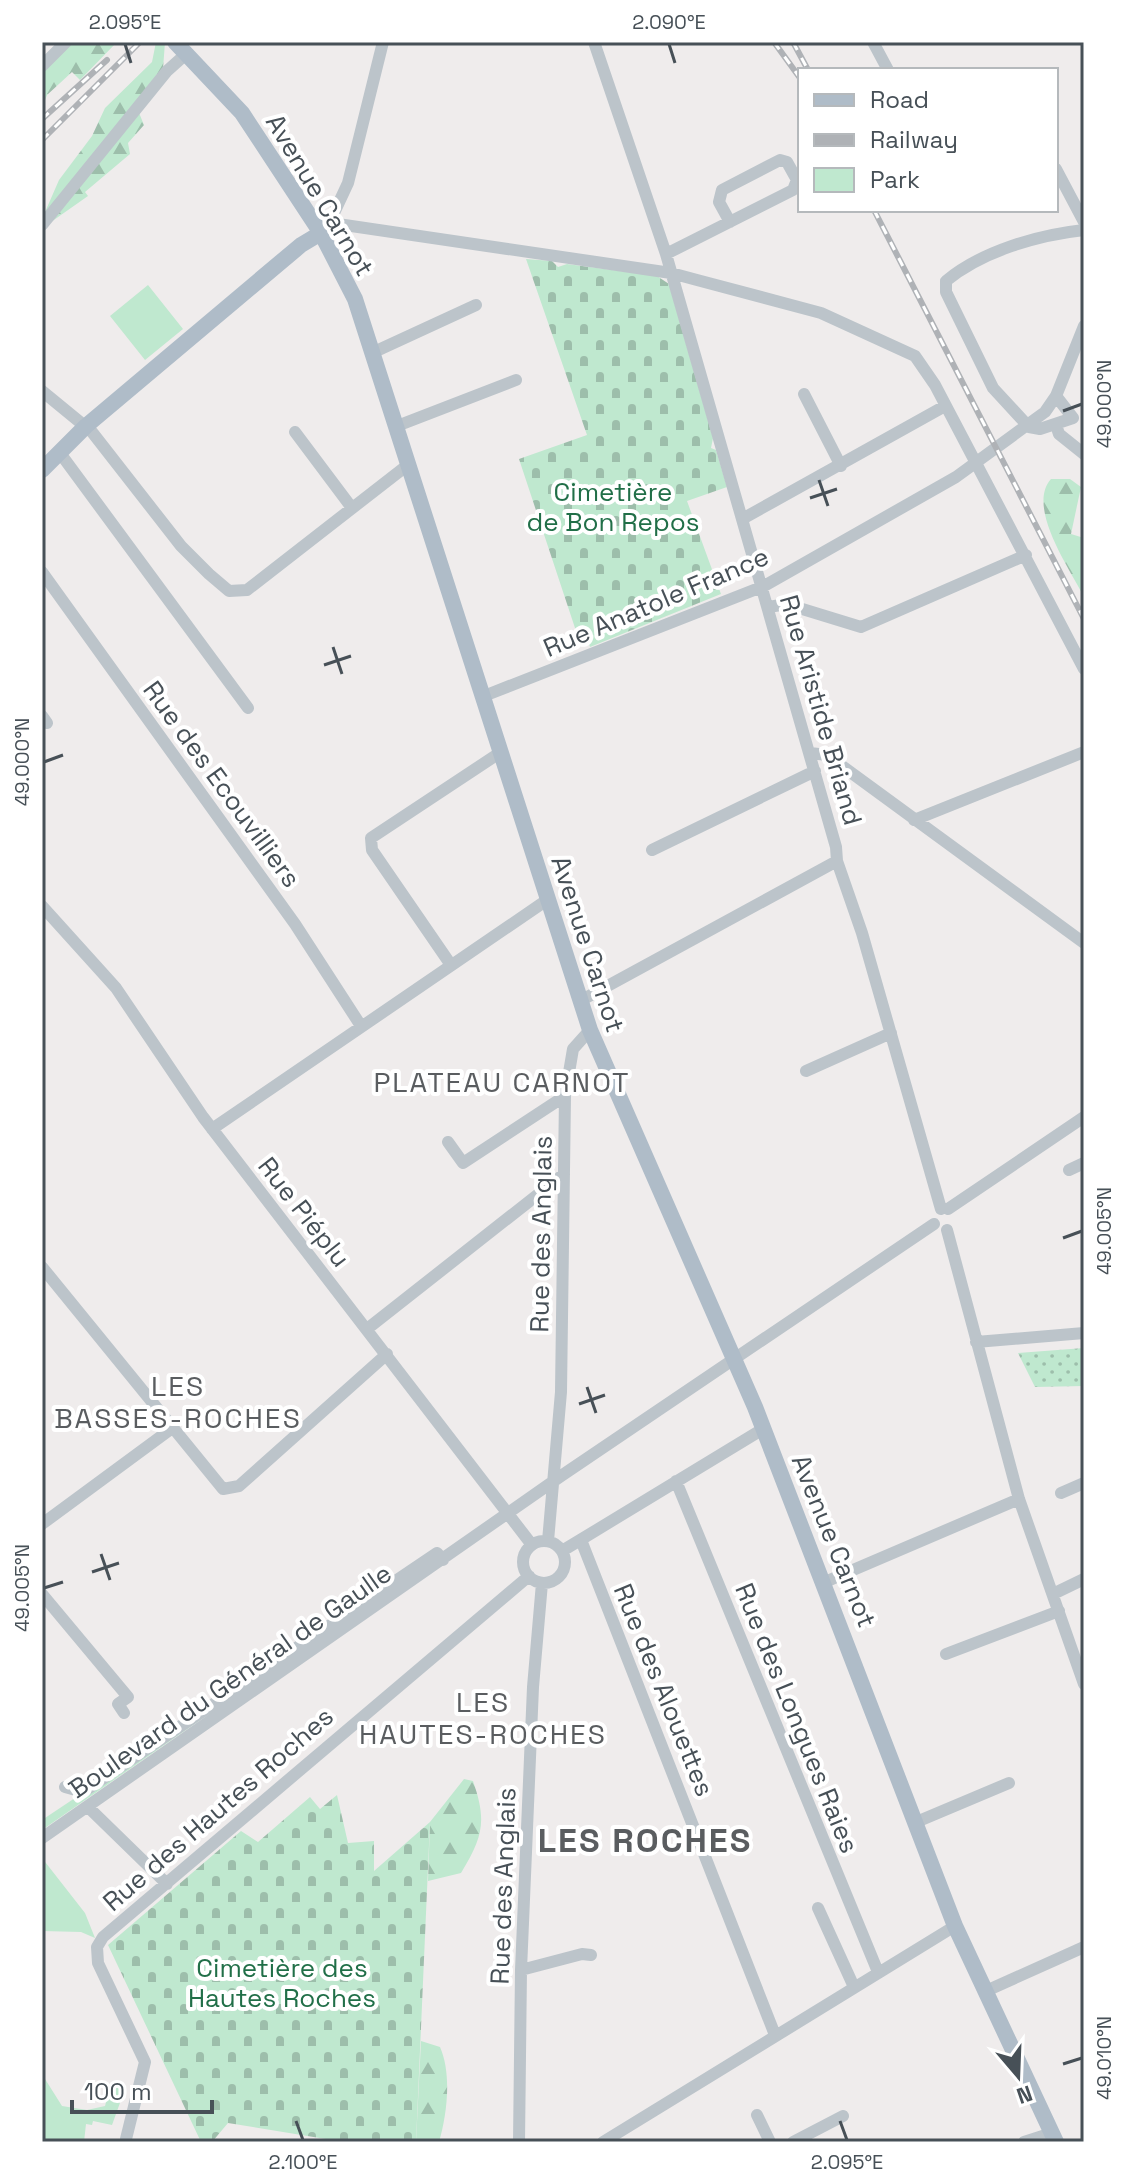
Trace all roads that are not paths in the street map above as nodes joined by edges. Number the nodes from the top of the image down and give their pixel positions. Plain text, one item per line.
1 (66, 42) edge
2 (383, 42) edge
3 (594, 42) edge
4 (873, 42) edge
5 (182, 46) edge
6 (42, 66) edge
7 (887, 68) edge
8 (1058, 173) edge
9 (730, 222) junction
10 (1084, 222) edge
11 (42, 225) edge
12 (326, 228) junction
13 (1084, 230) edge
14 (666, 254) junction
15 (671, 273) junction
16 (476, 305) dead end
17 (1084, 326) edge
18 (374, 352) junction
19 (516, 380) dead end
20 (42, 391) edge
21 (804, 394) dead end
22 (1056, 396) junction
23 (945, 406) junction
24 (1078, 418) edge
25 (1056, 425) junction
26 (86, 426) junction
27 (397, 426) junction
28 (1029, 427) junction
29 (295, 432) dead end
30 (60, 453) junction
31 (1084, 454) edge
32 (409, 464) junction
33 (975, 464) junction
34 (841, 466) junction
35 (42, 470) edge
36 (352, 508) junction
37 (744, 518) junction
38 (1026, 555) junction
39 (42, 572) edge
40 (764, 586) junction
41 (769, 607) junction
42 (1084, 669) edge
43 (484, 696) junction
44 (248, 708) dead end
45 (501, 752) junction
46 (1084, 752) edge
47 (810, 753) junction
48 (815, 771) junction
49 (914, 820) junction
50 (652, 850) dead end
51 (837, 861) junction
52 (547, 900) junction
53 (42, 906) edge
54 (1084, 943) edge
55 (451, 965) junction
56 (580, 1001) junction
57 (361, 1026) junction
58 (590, 1030) junction
59 (891, 1033) junction
60 (806, 1071) dead end
61 (565, 1096) junction
62 (1084, 1117) edge
63 (212, 1129) junction
64 (448, 1142) dead end
65 (1084, 1163) edge
66 (1069, 1170) dead end
67 (564, 1174) junction
68 (944, 1209) junction
69 (934, 1224) junction
70 (947, 1230) junction
71 (42, 1267) edge
72 (367, 1329) junction
73 (1084, 1333) edge
74 (976, 1342) junction
75 (387, 1354) junction
76 (734, 1361) junction
77 (171, 1429) junction
78 (763, 1429) junction
79 (676, 1481) junction
80 (553, 1482) junction
81 (1084, 1483) edge
82 (1061, 1493) dead end
83 (1019, 1499) junction
84 (508, 1514) junction
85 (42, 1524) edge
86 (581, 1540) junction
87 (548, 1541) junction
88 (532, 1545) junction
89 (562, 1551) junction
90 (443, 1560) junction
91 (529, 1576) junction
92 (1084, 1579) edge
93 (825, 1582) junction
94 (542, 1583) junction
95 (42, 1594) edge
96 (1053, 1594) junction
97 (1059, 1611) junction
98 (946, 1654) dead end
99 (1084, 1684) edge
100 (124, 1713) dead end
101 (1009, 1783) dead end
102 (65, 1787) dead end
103 (88, 1807) junction
104 (914, 1823) junction
105 (42, 1838) edge
106 (167, 1884) junction
107 (818, 1908) dead end
108 (955, 1926) junction
109 (1084, 1947) edge
110 (591, 1955) dead end
111 (521, 1970) junction
112 (878, 1972) junction
113 (854, 1987) junction
114 (986, 1991) junction
115 (775, 2035) junction
116 (757, 2115) dead end
117 (843, 2116) dead end
118 (1054, 2138) edge
119 (126, 2139) dead end
120 (519, 2142) edge
121 (603, 2142) edge
122 (770, 2142) edge
123 (793, 2142) edge
124 (1024, 2142) edge

1 - 6 street
2 - 12 street
3 - 14 street, Rue Aristide Briand
4 - 7 street
5 - 11 street
5 - 12 main road, Avenue Carnot
8 - 10 street
9 - 9 street
9 - 14 street
12 - 15 street
12 - 18 main road, Avenue Carnot
12 - 26 main road
13 - 28 street
14 - 15 street, Rue Aristide Briand
15 - 23 street
15 - 37 street, Rue Aristide Briand
16 - 18 street
17 - 22 street, Rue Anatole France
18 - 27 main road, Avenue Carnot
19 - 27 street
20 - 26 street
21 - 34 street
22 - 24 street
22 - 28 street, Rue Anatole France
23 - 33 street
23 - 34 street
24 - 25 street
25 - 28 street
25 - 31 street
26 - 30 main road
26 - 36 street
27 - 32 main road, Avenue Carnot
28 - 33 street, Rue Anatole France
29 - 36 street
30 - 35 main road
30 - 44 street
32 - 36 street
32 - 43 main road, Avenue Carnot
33 - 38 street
33 - 40 street, Rue Anatole France
34 - 37 street
37 - 40 street, Rue Aristide Briand
38 - 41 street
38 - 42 street
39 - 57 street, Rue des Ecouvilliers
40 - 41 street, Rue Aristide Briand
40 - 43 street, Rue Anatole France
41 - 47 street, Rue Aristide Briand
43 - 45 main road, Avenue Carnot
45 - 52 main road, Avenue Carnot
45 - 55 street
46 - 49 street
47 - 48 street, Rue Aristide Briand
47 - 49 street
48 - 50 street
48 - 51 street, Rue Aristide Briand
49 - 54 street
51 - 56 street
51 - 59 street, Rue Aristide Briand
52 - 55 street
52 - 56 main road, Avenue Carnot
53 - 63 street, Rue Piéplu
55 - 57 street
56 - 58 main road, Avenue Carnot
57 - 63 street
58 - 61 street, Rue des Anglais
58 - 76 main road, Avenue Carnot
59 - 60 street
59 - 68 street, Rue Aristide Briand
61 - 64 street
61 - 67 street, Rue des Anglais
62 - 68 street
63 - 72 street, Rue Piéplu
65 - 66 street
67 - 72 street
67 - 80 street, Rue des Anglais
68 - 69 street
68 - 70 street, Rue Aristide Briand
69 - 70 street
69 - 76 street, Boulevard du Général de Gaulle
70 - 74 street
71 - 77 street
72 - 75 street, Rue Piéplu
73 - 74 street
74 - 83 street
75 - 77 street
75 - 84 street, Rue Piéplu
76 - 78 main road, Avenue Carnot
76 - 80 street, Boulevard du Général de Gaulle
77 - 85 street
78 - 79 street
78 - 93 main road, Avenue Carnot
79 - 86 street
79 - 112 street, Rue des Longues Raies
80 - 84 street, Boulevard du Général de Gaulle
80 - 87 street, Rue des Anglais
81 - 82 street
83 - 93 street
83 - 96 street
84 - 88 street, Rue Piéplu
84 - 90 street, Boulevard du Général de Gaulle
86 - 89 street
86 - 115 street, Rue des Alouettes
87 - 88 street
87 - 89 street
88 - 91 street
89 - 94 street
90 - 102 street, Boulevard du Général de Gaulle
90 - 103 street, Boulevard du Général de Gaulle
91 - 94 street
91 - 106 street, Rue des Hautes Roches
92 - 96 street
93 - 104 main road, Avenue Carnot
94 - 111 street, Rue des Anglais
95 - 100 street
96 - 97 street
97 - 98 street
97 - 99 street
101 - 104 street
103 - 105 street, Boulevard du Général de Gaulle
103 - 106 street
104 - 108 main road, Avenue Carnot
106 - 119 street, Rue des Hautes Roches
107 - 113 street
108 - 112 street
108 - 114 main road, Avenue Carnot
109 - 114 street
110 - 111 street
111 - 120 street, Rue des Anglais
112 - 113 street
113 - 115 street
114 - 118 main road, Avenue Carnot
115 - 121 street
116 - 122 street
117 - 123 street
118 - 124 street

